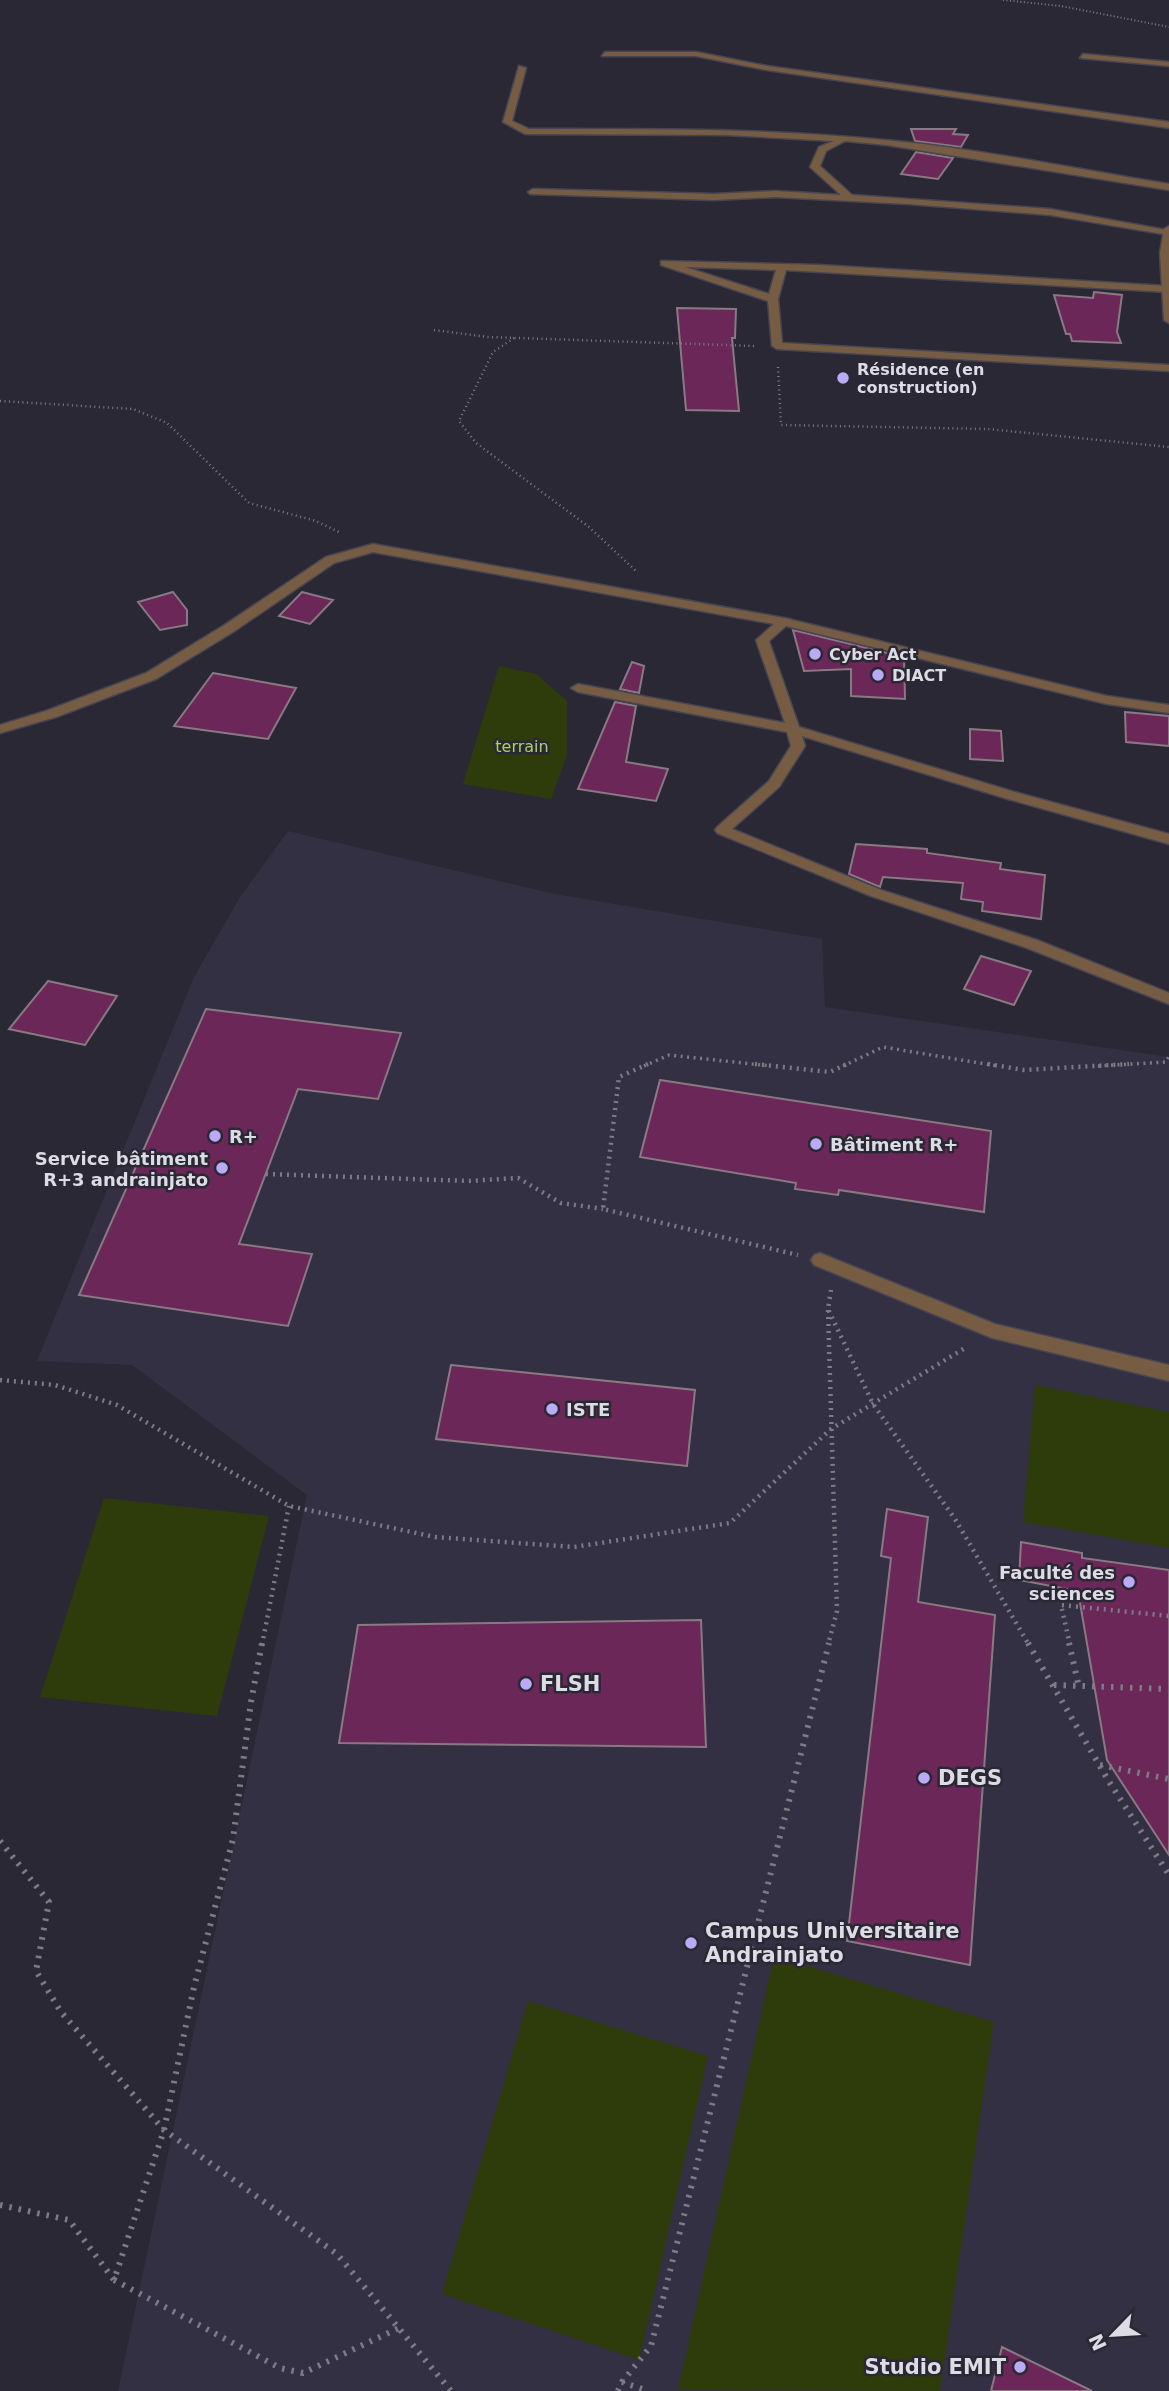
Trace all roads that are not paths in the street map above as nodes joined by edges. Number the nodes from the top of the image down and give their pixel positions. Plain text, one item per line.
1 (605, 54) dead end
2 (1083, 56) dead end
3 (1169, 64) edge
4 (522, 68) dead end
5 (1169, 125) edge
6 (848, 139) junction
7 (1169, 187) edge
8 (533, 192) dead end
9 (850, 198) junction
10 (1168, 231) edge
11 (782, 267) junction
12 (1167, 289) junction
13 (773, 299) junction
14 (1169, 320) edge
15 (1169, 368) edge
16 (784, 622) junction
17 (578, 688) dead end
18 (1169, 709) edge
19 (0, 729) edge
20 (793, 729) junction
21 (1169, 839) edge
22 (1169, 999) edge
23 (820, 1260) road end
24 (1169, 1373) edge

1 - 5 street
2 - 3 street
4 - 6 street
6 - 7 street
6 - 9 street
8 - 9 street
9 - 10 street
10 - 12 street
11 - 12 street
11 - 13 street
11 - 13 street
12 - 14 street
13 - 15 street
16 - 18 street
16 - 19 street
16 - 20 street
17 - 20 street
20 - 21 street
20 - 22 street
23 - 24 street

